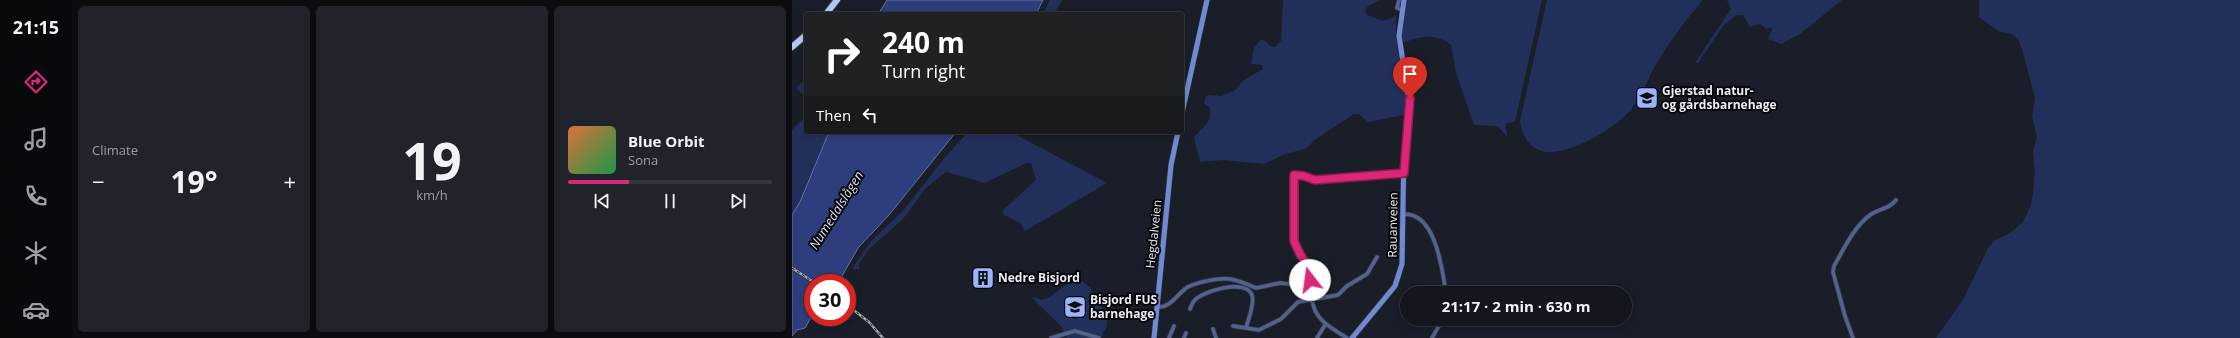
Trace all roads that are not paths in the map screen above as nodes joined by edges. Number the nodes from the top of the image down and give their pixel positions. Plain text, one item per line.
1 (837, 0) edge
2 (1207, 0) edge
3 (1398, 0) edge
4 (1404, 0) edge
5 (1402, 10) junction
6 (828, 12) edge
7 (804, 37) edge
8 (792, 47) edge
9 (1184, 90) edge
10 (1178, 134) edge
11 (1404, 173) junction
12 (1896, 200) dead end
13 (1403, 214) junction
14 (1377, 257) dead end
15 (1444, 286) edge
16 (1312, 300) junction
17 (1158, 307) junction
18 (1190, 309) dead end
19 (1325, 325) junction
20 (1174, 326) dead end
21 (1233, 326) dead end
22 (1439, 326) edge
23 (1246, 328) junction
24 (1212, 329) dead end
25 (1186, 333) dead end
26 (1051, 338) edge
27 (1099, 338) edge
28 (1154, 338) edge
29 (1169, 338) edge
30 (1184, 338) edge
31 (1216, 338) edge
32 (1317, 338) edge
33 (1348, 338) edge
34 (1352, 338) edge
35 (1432, 338) edge
36 (1853, 338) edge

1 - 6 highway
2 - 9 main road
3 - 5 street
4 - 5 main road, Rauanveien
5 - 11 main road, Rauanveien
7 - 8 highway
10 - 17 main road, Hegdalveien
11 - 13 main road, Rauanveien
11 - 17 street
12 - 36 street
13 - 15 street
13 - 34 main road, Rauanveien
14 - 16 street
16 - 19 street
16 - 23 street
17 - 28 main road, Hegdalveien
18 - 23 street
19 - 32 street
19 - 33 street
20 - 29 street
21 - 23 street
22 - 35 street
24 - 31 street
25 - 30 street
26 - 27 street

